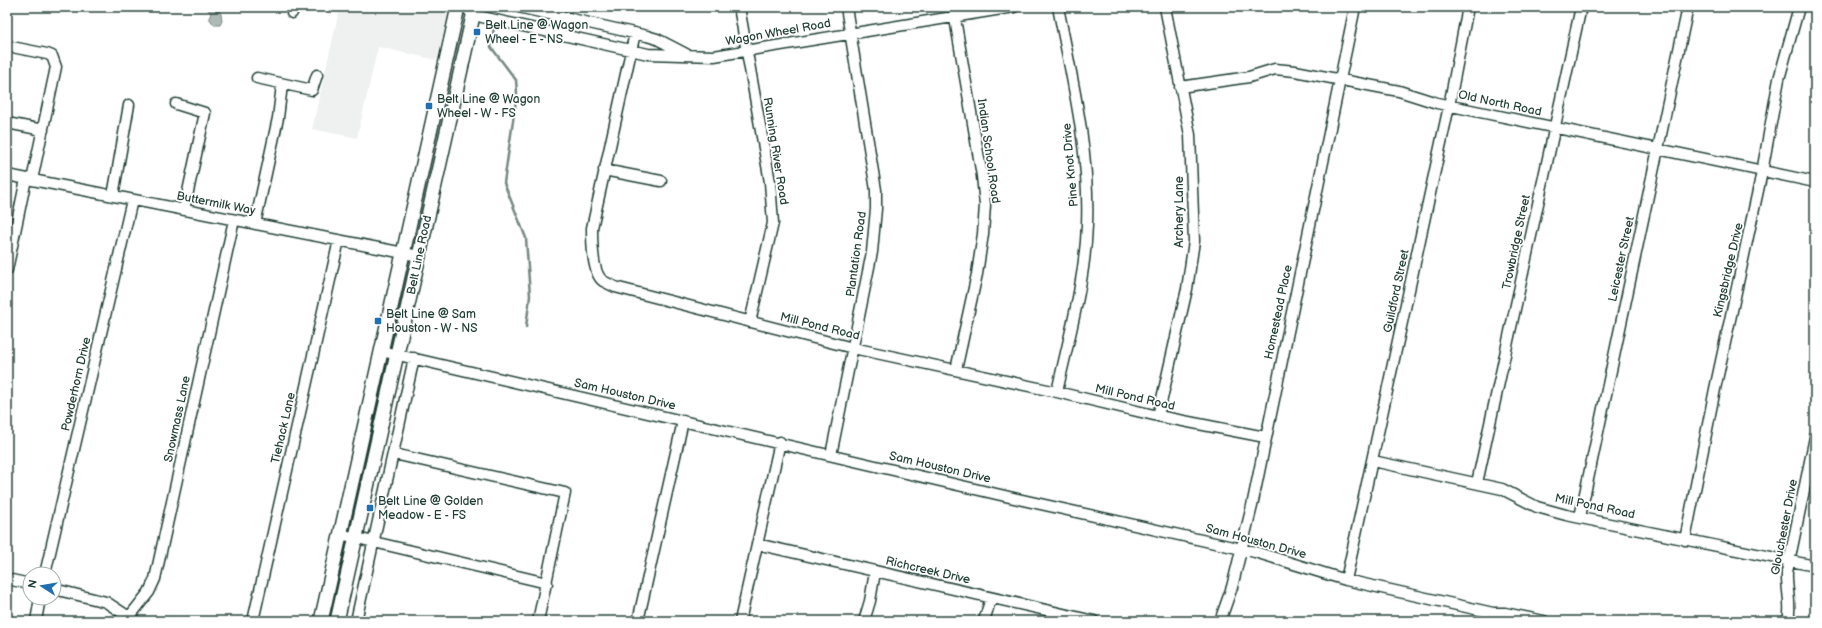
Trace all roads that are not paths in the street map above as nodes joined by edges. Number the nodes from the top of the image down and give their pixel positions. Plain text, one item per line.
1 (458, 7) edge
2 (518, 7) edge
3 (739, 7) edge
4 (846, 7) edge
5 (1014, 7) edge
6 (1058, 7) edge
7 (1165, 7) edge
8 (1355, 7) edge
9 (1468, 7) edge
10 (1582, 7) edge
11 (1688, 7) edge
12 (1799, 7) edge
13 (471, 9) edge
14 (529, 9) junction
15 (954, 12) edge
16 (525, 26) junction
17 (635, 33) junction
18 (850, 33) junction
19 (7, 46) edge
20 (632, 50) junction
21 (746, 52) junction
22 (688, 55) junction
23 (317, 75) dead end
24 (257, 78) dead end
25 (1340, 79) junction
26 (282, 85) junction
27 (1180, 87) junction
28 (176, 104) dead end
29 (129, 105) dead end
30 (1449, 106) junction
31 (7, 123) edge
32 (431, 124) junction
33 (448, 127) junction
34 (1554, 128) junction
35 (42, 130) junction
36 (1658, 150) junction
37 (604, 170) junction
38 (1762, 172) junction
39 (7, 175) edge
40 (29, 180) junction
41 (661, 181) dead end
42 (1815, 182) edge
43 (113, 196) junction
44 (132, 200) junction
45 (184, 210) junction
46 (234, 220) junction
47 (255, 224) junction
48 (339, 240) junction
49 (402, 252) junction
50 (419, 256) junction
51 (7, 270) edge
52 (750, 322) junction
53 (853, 348) junction
54 (381, 351) junction
55 (397, 355) junction
56 (414, 358) junction
57 (956, 370) junction
58 (1058, 392) junction
59 (1158, 416) junction
60 (683, 421) junction
61 (1265, 437) junction
62 (1815, 437) edge
63 (780, 442) junction
64 (394, 454) junction
65 (831, 455) junction
66 (1373, 461) junction
67 (1477, 483) junction
68 (1580, 517) junction
69 (340, 534) junction
70 (355, 538) junction
71 (1685, 540) junction
72 (374, 542) junction
73 (757, 544) junction
74 (1242, 549) junction
75 (1790, 561) junction
76 (48, 566) edge
77 (1815, 566) edge
78 (875, 572) junction
79 (7, 579) edge
80 (1346, 580) junction
81 (22, 582) edge
82 (547, 583) junction
83 (62, 591) edge
84 (990, 598) junction
85 (39, 606) edge
86 (1492, 617) edge
87 (132, 619) edge
88 (36, 621) edge
89 (253, 621) edge
90 (321, 621) edge
91 (337, 621) edge
92 (356, 621) edge
93 (538, 621) edge
94 (638, 621) edge
95 (740, 621) edge
96 (864, 621) edge
97 (984, 621) edge
98 (1091, 621) edge
99 (1220, 621) edge
100 (1503, 621) edge
101 (1544, 621) edge
102 (1788, 621) edge

1 - 32 main road, Belt Line Road
2 - 14 street, Wagon Wheel Road
3 - 21 street, Running River Road
4 - 18 street, Plantation Road
5 - 15 street, Wagon Wheel Road
6 - 58 street, Pine Knot Drive
7 - 27 street, Archery Lane
8 - 25 street, Homestead Place
9 - 30 street, Guildford Street
10 - 34 street, Trowbridge Street
11 - 36 street, Leicester Street
12 - 38 street, Kingsbridge Drive
13 - 16 street, Wagon Wheel Road
13 - 33 main road, Belt Line Road
14 - 16 street
14 - 17 street, Wagon Wheel Road
15 - 18 street, Wagon Wheel Road
15 - 57 street, Indian School Road
16 - 20 street, Wagon Wheel Road
17 - 20 street, Mill Pond Road
17 - 22 street, Wagon Wheel Road
18 - 21 street, Wagon Wheel Road
18 - 53 street, Plantation Road
19 - 35 street
20 - 22 street, Wagon Wheel Road
20 - 37 street, Mill Pond Road
21 - 22 street, Wagon Wheel Road
21 - 52 street, Running River Road
23 - 26 street
24 - 26 street
25 - 27 street, Old North Road
25 - 30 street, Old North Road
25 - 61 street, Homestead Place
26 - 47 street
27 - 59 street, Archery Lane
28 - 45 street
29 - 43 street
30 - 34 street, Old North Road
30 - 66 street, Guildford Street
31 - 35 street
32 - 33 main road
32 - 49 main road, Belt Line Road
33 - 50 main road, Belt Line Road
34 - 36 street, Old North Road
34 - 67 street, Trowbridge Street
35 - 40 street
36 - 38 street, Old North Road
36 - 68 street, Leicester Street
37 - 41 street
37 - 52 street, Mill Pond Road
38 - 42 street, Old North Road
38 - 71 street, Kingsbridge Drive
39 - 40 street, Buttermilk Way
40 - 43 street, Buttermilk Way
40 - 51 street
43 - 44 street, Buttermilk Way
44 - 45 street, Buttermilk Way
44 - 76 street, Powderhorn Drive
45 - 46 street, Buttermilk Way
46 - 47 street, Buttermilk Way
46 - 87 street, Snowmass Lane
47 - 48 street, Buttermilk Way
48 - 49 street, Buttermilk Way
48 - 89 street, Tiehack Lane
49 - 50 street, Buttermilk Way
49 - 54 main road, Belt Line Road
50 - 55 main road, Belt Line Road
52 - 53 street, Mill Pond Road
53 - 57 street, Mill Pond Road
53 - 65 street, Plantation Road
54 - 55 street, Sam Houston Drive
54 - 69 main road, Belt Line Road
55 - 56 street, Sam Houston Drive
55 - 70 main road, Belt Line Road
56 - 60 street, Sam Houston Drive
56 - 64 street
57 - 58 street, Mill Pond Road
58 - 59 street, Mill Pond Road
59 - 61 street, Mill Pond Road
60 - 63 street, Sam Houston Drive
60 - 94 street
61 - 74 street, Homestead Place
62 - 75 street, Glouchester Drive
63 - 65 street, Sam Houston Drive
63 - 73 street
64 - 72 street
64 - 82 street
65 - 74 street, Sam Houston Drive
66 - 67 street, Mill Pond Road
66 - 80 street, Guildford Street
67 - 68 street, Mill Pond Road
68 - 71 street, Mill Pond Road
69 - 70 street
69 - 90 main road, Belt Line Road
70 - 72 street
70 - 91 main road, Belt Line Road
71 - 75 street, Mill Pond Road
72 - 82 street
72 - 92 street
73 - 78 street, Richcreek Drive
73 - 95 street
74 - 80 street, Sam Houston Drive
74 - 99 street, Homestead Place
75 - 77 street, Mill Pond Road
75 - 102 street, Glouchester Drive
78 - 84 street, Richcreek Drive
78 - 96 street
79 - 81 street
80 - 86 street, Sam Houston Drive
82 - 93 street
83 - 87 street
84 - 97 street
84 - 98 street, Richcreek Drive
85 - 88 street
86 - 100 street, Sam Houston Drive
86 - 101 street, Sam Houston Drive

